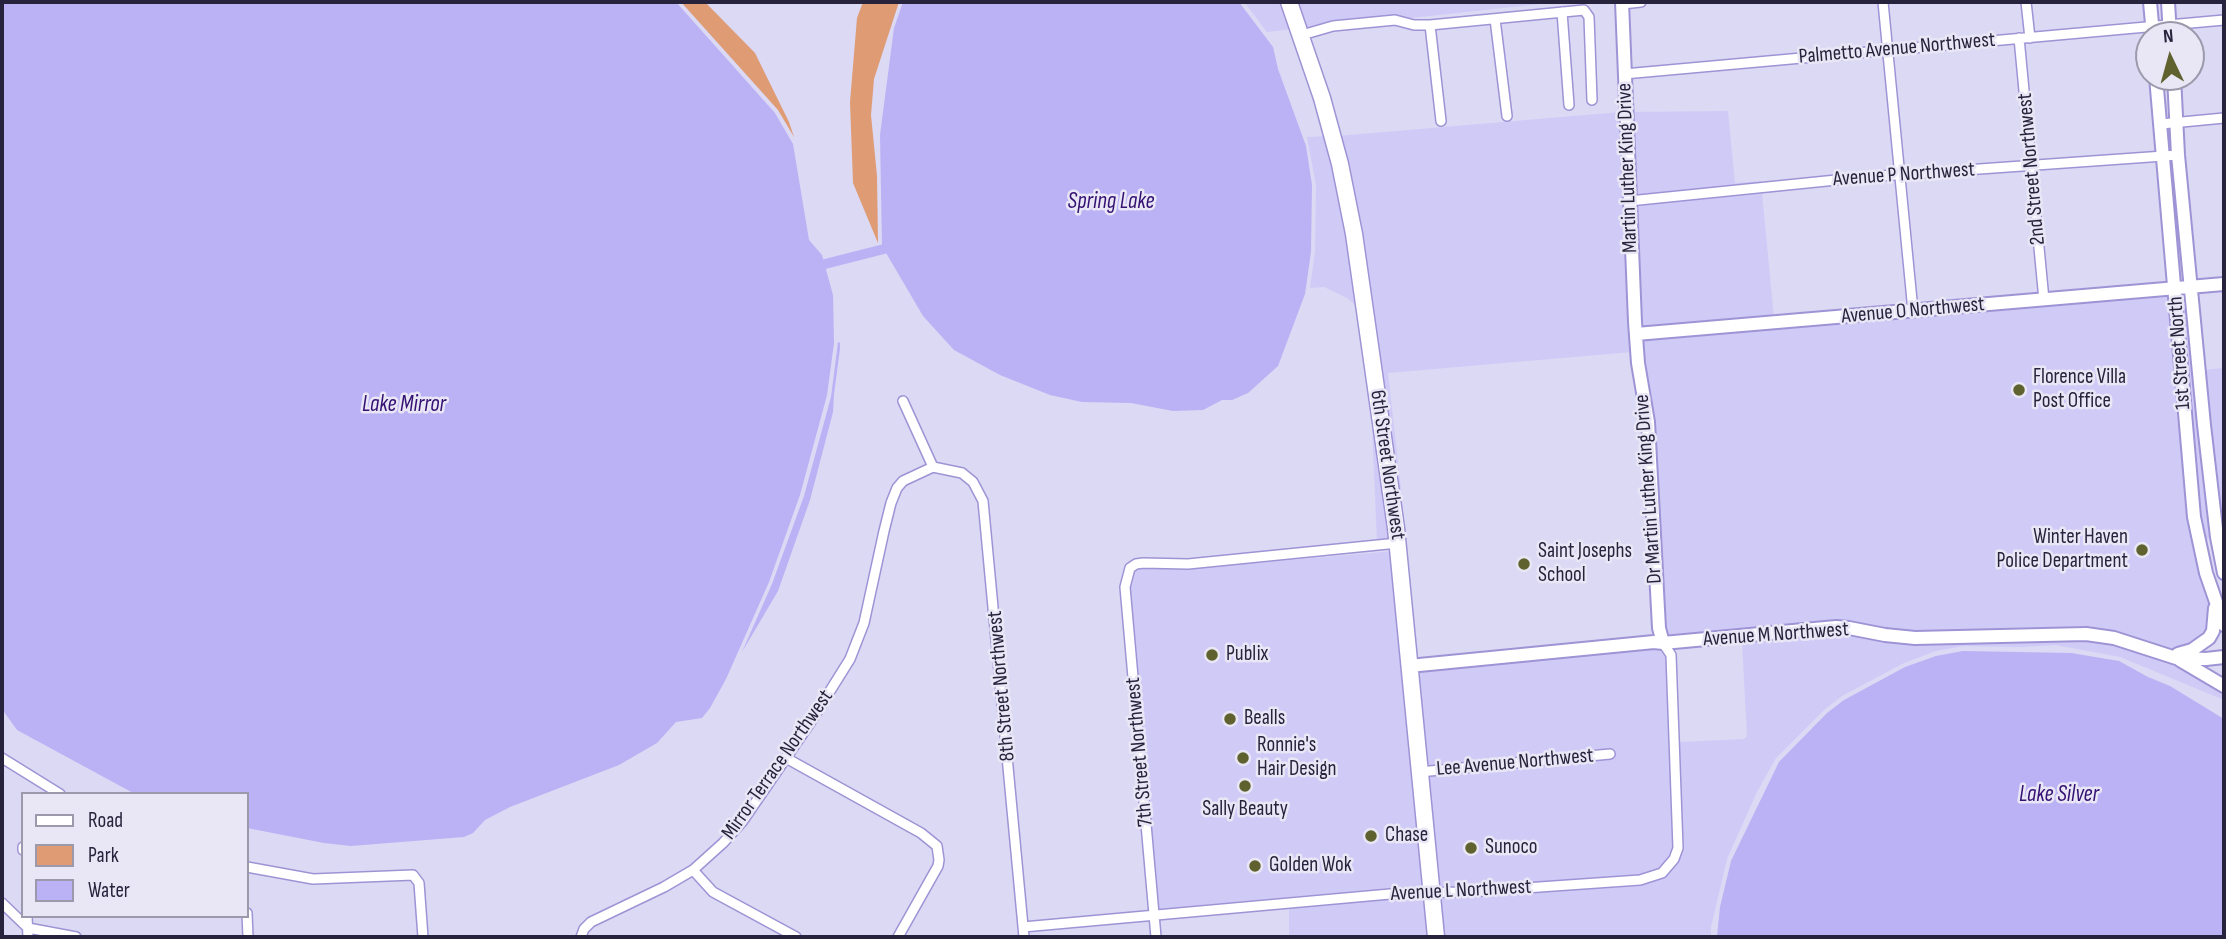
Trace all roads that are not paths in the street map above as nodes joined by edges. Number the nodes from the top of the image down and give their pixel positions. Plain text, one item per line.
1 (1289, 2) edge
2 (1641, 2) edge
3 (1883, 2) edge
4 (2026, 2) edge
5 (2150, 2) edge
6 (2168, 2) edge
7 (1622, 3) edge
8 (1562, 12) junction
9 (1495, 19) junction
10 (2224, 20) edge
11 (2151, 21) edge
12 (2169, 21) edge
13 (2205, 24) edge
14 (1430, 25) junction
15 (2135, 31) edge
16 (1301, 35) junction
17 (2030, 37) junction
18 (2019, 38) junction
19 (1888, 50) junction
20 (1624, 74) junction
21 (2157, 91) edge
22 (2175, 91) edge
23 (1592, 100) dead end
24 (1569, 105) dead end
25 (1507, 116) dead end
26 (2224, 118) edge
27 (1441, 121) dead end
28 (2176, 123) junction
29 (2161, 124) junction
30 (2179, 155) junction
31 (2164, 156) junction
32 (2032, 166) junction
33 (1900, 175) junction
34 (1629, 201) junction
35 (2224, 284) edge
36 (2191, 287) junction
37 (2175, 289) junction
38 (2044, 300) junction
39 (1913, 311) junction
40 (1636, 334) junction
41 (903, 401) dead end
42 (933, 467) junction
43 (2218, 542) junction
44 (1398, 543) junction
45 (2200, 545) junction
46 (2224, 573) edge
47 (2216, 604) junction
48 (2224, 625) edge
49 (1663, 643) junction
50 (2174, 657) junction
51 (2224, 657) edge
52 (1409, 666) junction
53 (2224, 686) edge
54 (1610, 754) dead end
55 (2, 758) edge
56 (786, 758) junction
57 (1419, 772) junction
58 (41, 789) edge
59 (248, 867) edge
60 (693, 870) junction
61 (1431, 892) junction
62 (2, 903) edge
63 (1154, 914) junction
64 (247, 918) edge
65 (1023, 927) junction
66 (28, 933) edge
67 (76, 937) edge
68 (248, 937) edge
69 (423, 937) edge
70 (581, 937) edge
71 (796, 937) edge
72 (898, 937) edge
73 (1024, 937) edge
74 (1156, 937) edge
75 (1436, 937) edge

1 - 16 highway, 6th Street Northwest
2 - 7 street
3 - 19 street
4 - 17 street
5 - 11 street
6 - 12 street
7 - 20 street, Martin Luther King Drive
8 - 9 street
8 - 23 street
8 - 24 street
9 - 14 street
9 - 25 street
10 - 13 street, Palmetto Avenue Northwest
14 - 16 street
14 - 27 street
15 - 17 street, Palmetto Avenue Northwest
16 - 44 highway, 6th Street Northwest
17 - 18 street, Palmetto Avenue Northwest
18 - 19 street, Palmetto Avenue Northwest
18 - 32 street, 2nd Street Northwest
19 - 20 street, Palmetto Avenue Northwest
19 - 33 street
20 - 34 street, Martin Luther King Drive
21 - 29 street, 1st Street North
22 - 28 street, 1st Street North
26 - 28 street
28 - 29 street
28 - 30 street, 1st Street North
29 - 31 street, 1st Street North
30 - 31 street, Avenue P Northwest
30 - 36 street, 1st Street North
31 - 32 street, Avenue P Northwest
31 - 37 street, 1st Street North
32 - 33 street, Avenue P Northwest
32 - 38 street, 2nd Street Northwest
33 - 34 street, Avenue P Northwest
33 - 39 street
34 - 40 street, Martin Luther King Drive
35 - 36 street, Avenue O Northwest
36 - 37 street, Avenue O Northwest
36 - 43 street, 1st Street North
37 - 38 street, Avenue O Northwest
37 - 45 street, 1st Street North
38 - 39 street, Avenue O Northwest
39 - 40 street, Avenue O Northwest
40 - 49 street, Dr Martin Luther King Drive
41 - 42 street
42 - 56 street, Mirror Terrace Northwest
42 - 65 street, 8th Street Northwest
43 - 45 street
43 - 46 street, 1st Street North
44 - 52 highway, 6th Street Northwest
44 - 63 street, 7th Street Northwest
45 - 47 street, 1st Street North
47 - 48 street, 1st Street North
47 - 50 street
49 - 50 street, Avenue M Northwest
49 - 52 street, Avenue M Northwest
49 - 61 street, Avenue L Northwest
50 - 51 street, Avenue M Northwest
50 - 53 street
52 - 57 highway, 6th Street Northwest
54 - 57 street, Lee Avenue Northwest
55 - 58 street
56 - 60 street, Mirror Terrace Northwest
56 - 72 street
57 - 61 highway, 6th Street Northwest
59 - 69 street
60 - 70 street, Mirror Terrace Northwest
60 - 71 street
61 - 63 street, Avenue L Northwest
61 - 75 highway, 6th Street Northwest
62 - 66 street
63 - 65 street, Avenue L Northwest
63 - 74 street, 7th Street Northwest
64 - 68 street
65 - 73 street, 8th Street Northwest
66 - 67 street

